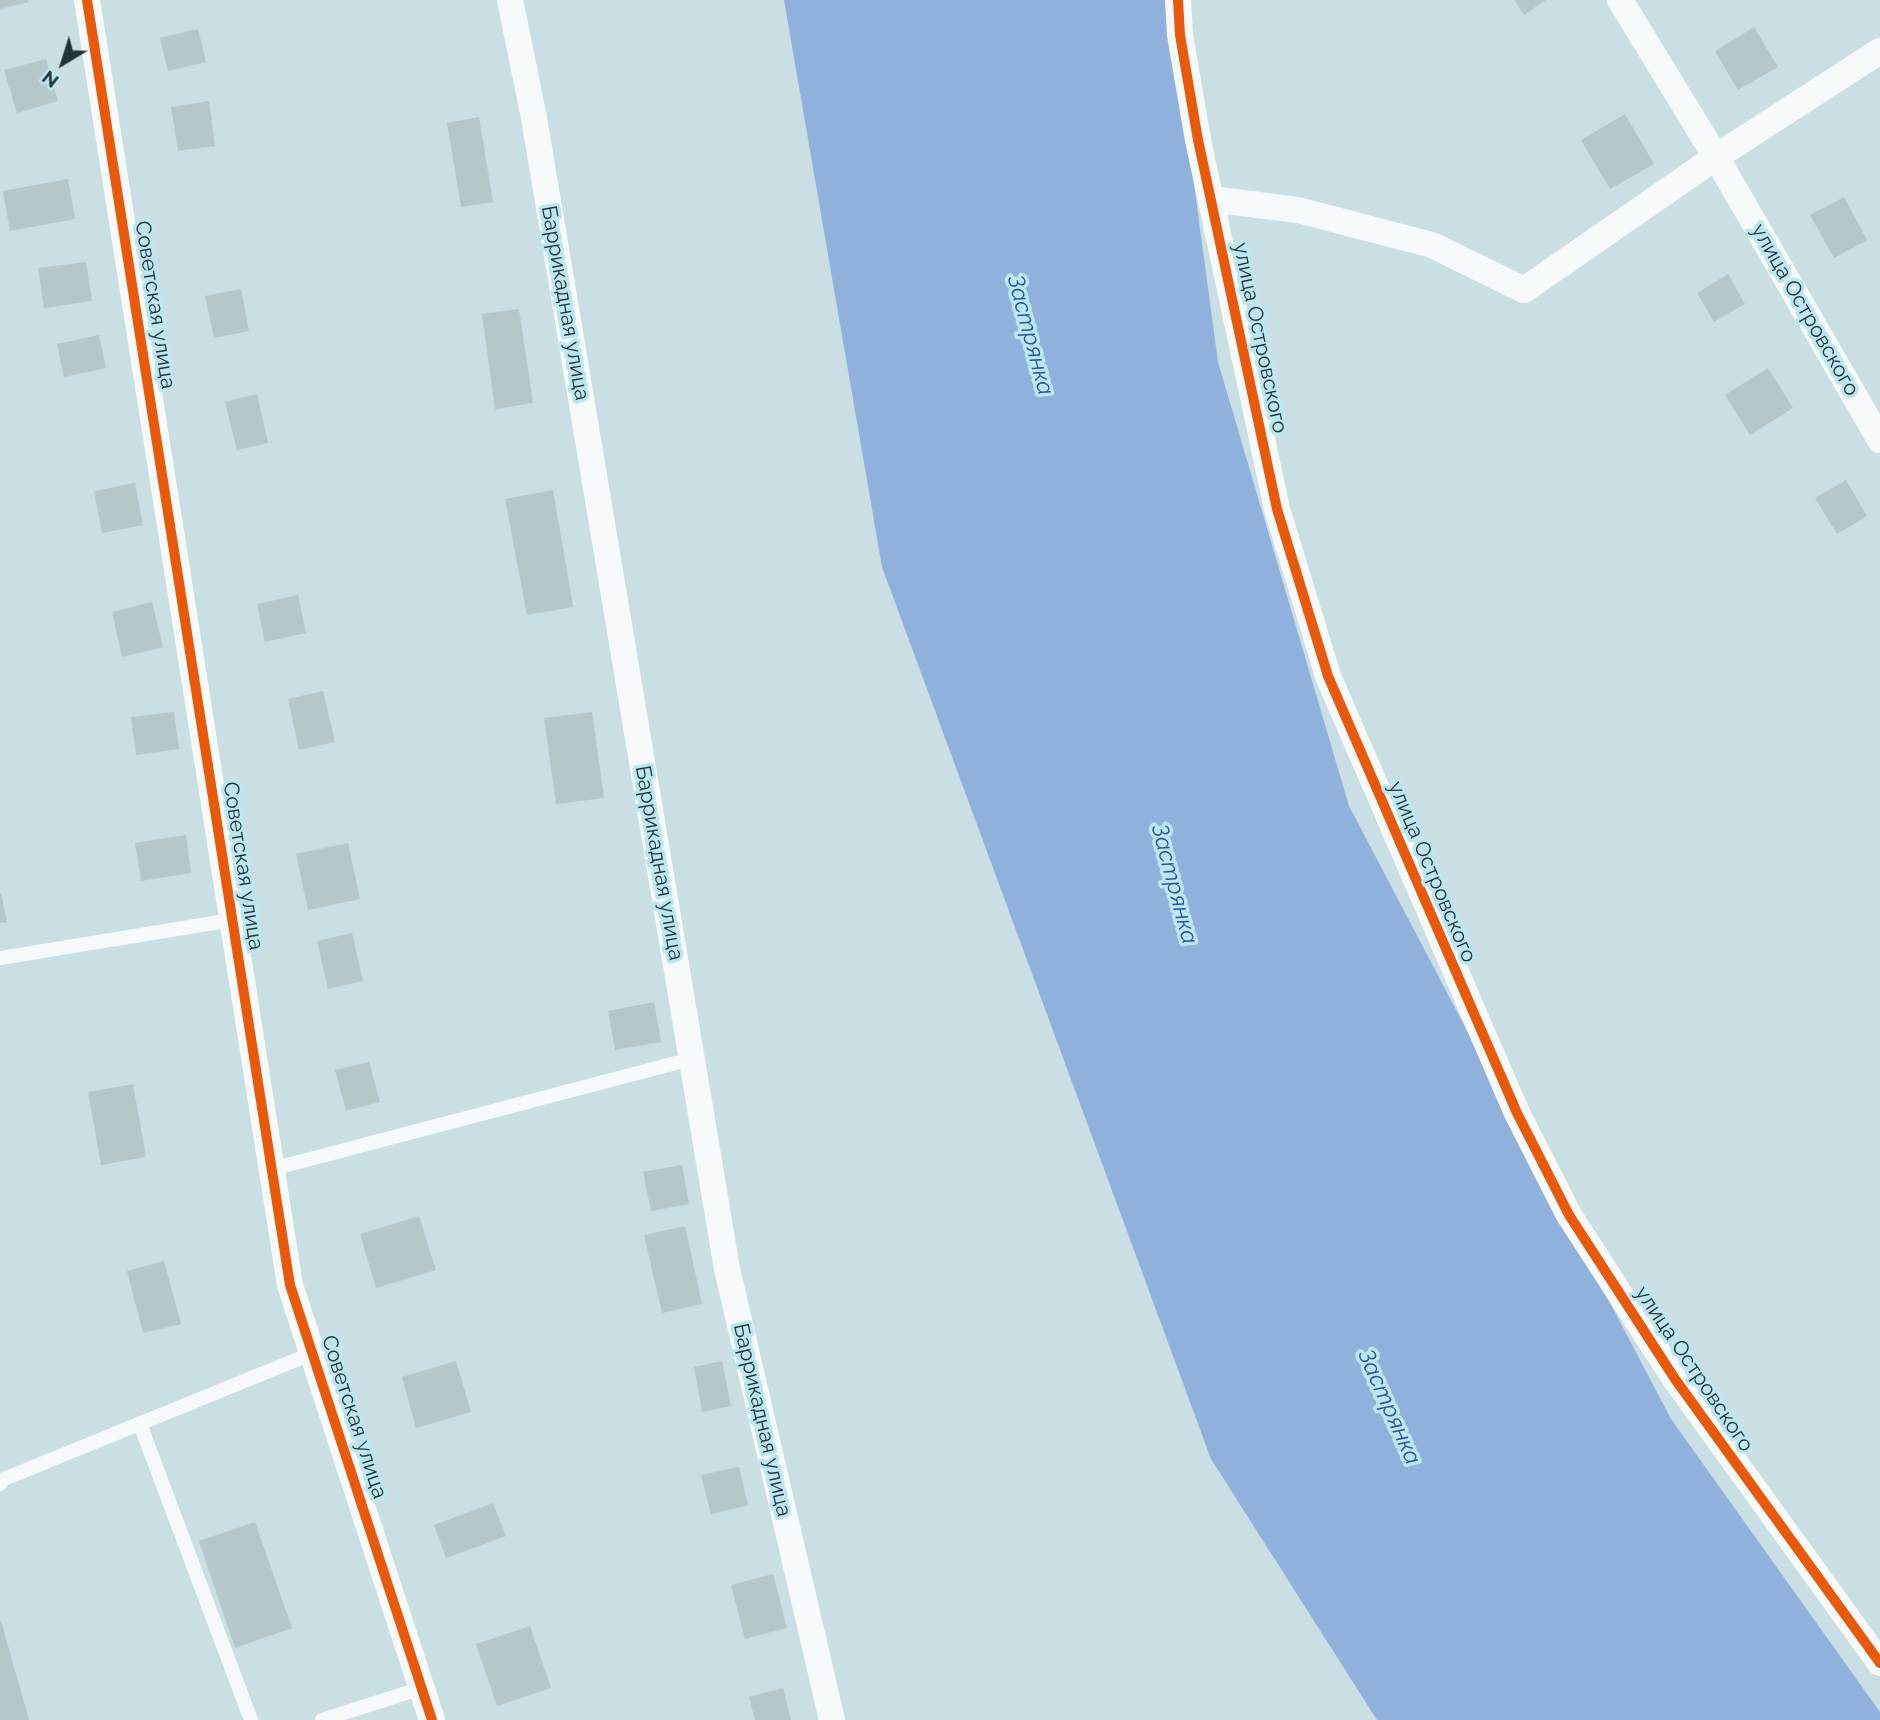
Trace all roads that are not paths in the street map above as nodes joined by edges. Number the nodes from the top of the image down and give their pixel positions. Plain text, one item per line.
1 (87, 0) edge
2 (510, 0) edge
3 (1178, 0) edge
4 (1620, 0) edge
5 (1880, 51) edge
6 (1716, 157) junction
7 (1211, 198) junction
8 (1880, 440) edge
9 (232, 920) junction
10 (0, 958) edge
11 (691, 1059) junction
12 (271, 1169) junction
13 (313, 1353) junction
14 (140, 1424) junction
15 (0, 1483) edge
16 (1880, 1663) edge
17 (422, 1688) junction
18 (251, 1720) edge
19 (322, 1720) edge
20 (432, 1720) edge
21 (832, 1720) edge

1 - 9 street, Советская улица
2 - 11 street, Баррикадная улица
3 - 7 street, улица Островского
4 - 6 street, улица Островского
5 - 6 street
6 - 7 street
6 - 8 street, улица Островского
7 - 16 street, улица Островского
9 - 10 lane
9 - 12 street, Советская улица
11 - 12 lane
11 - 21 street, Баррикадная улица
12 - 13 street, Советская улица
13 - 14 lane
13 - 17 street, Советская улица
14 - 15 lane
14 - 18 lane
17 - 19 lane
17 - 20 street, Советская улица

